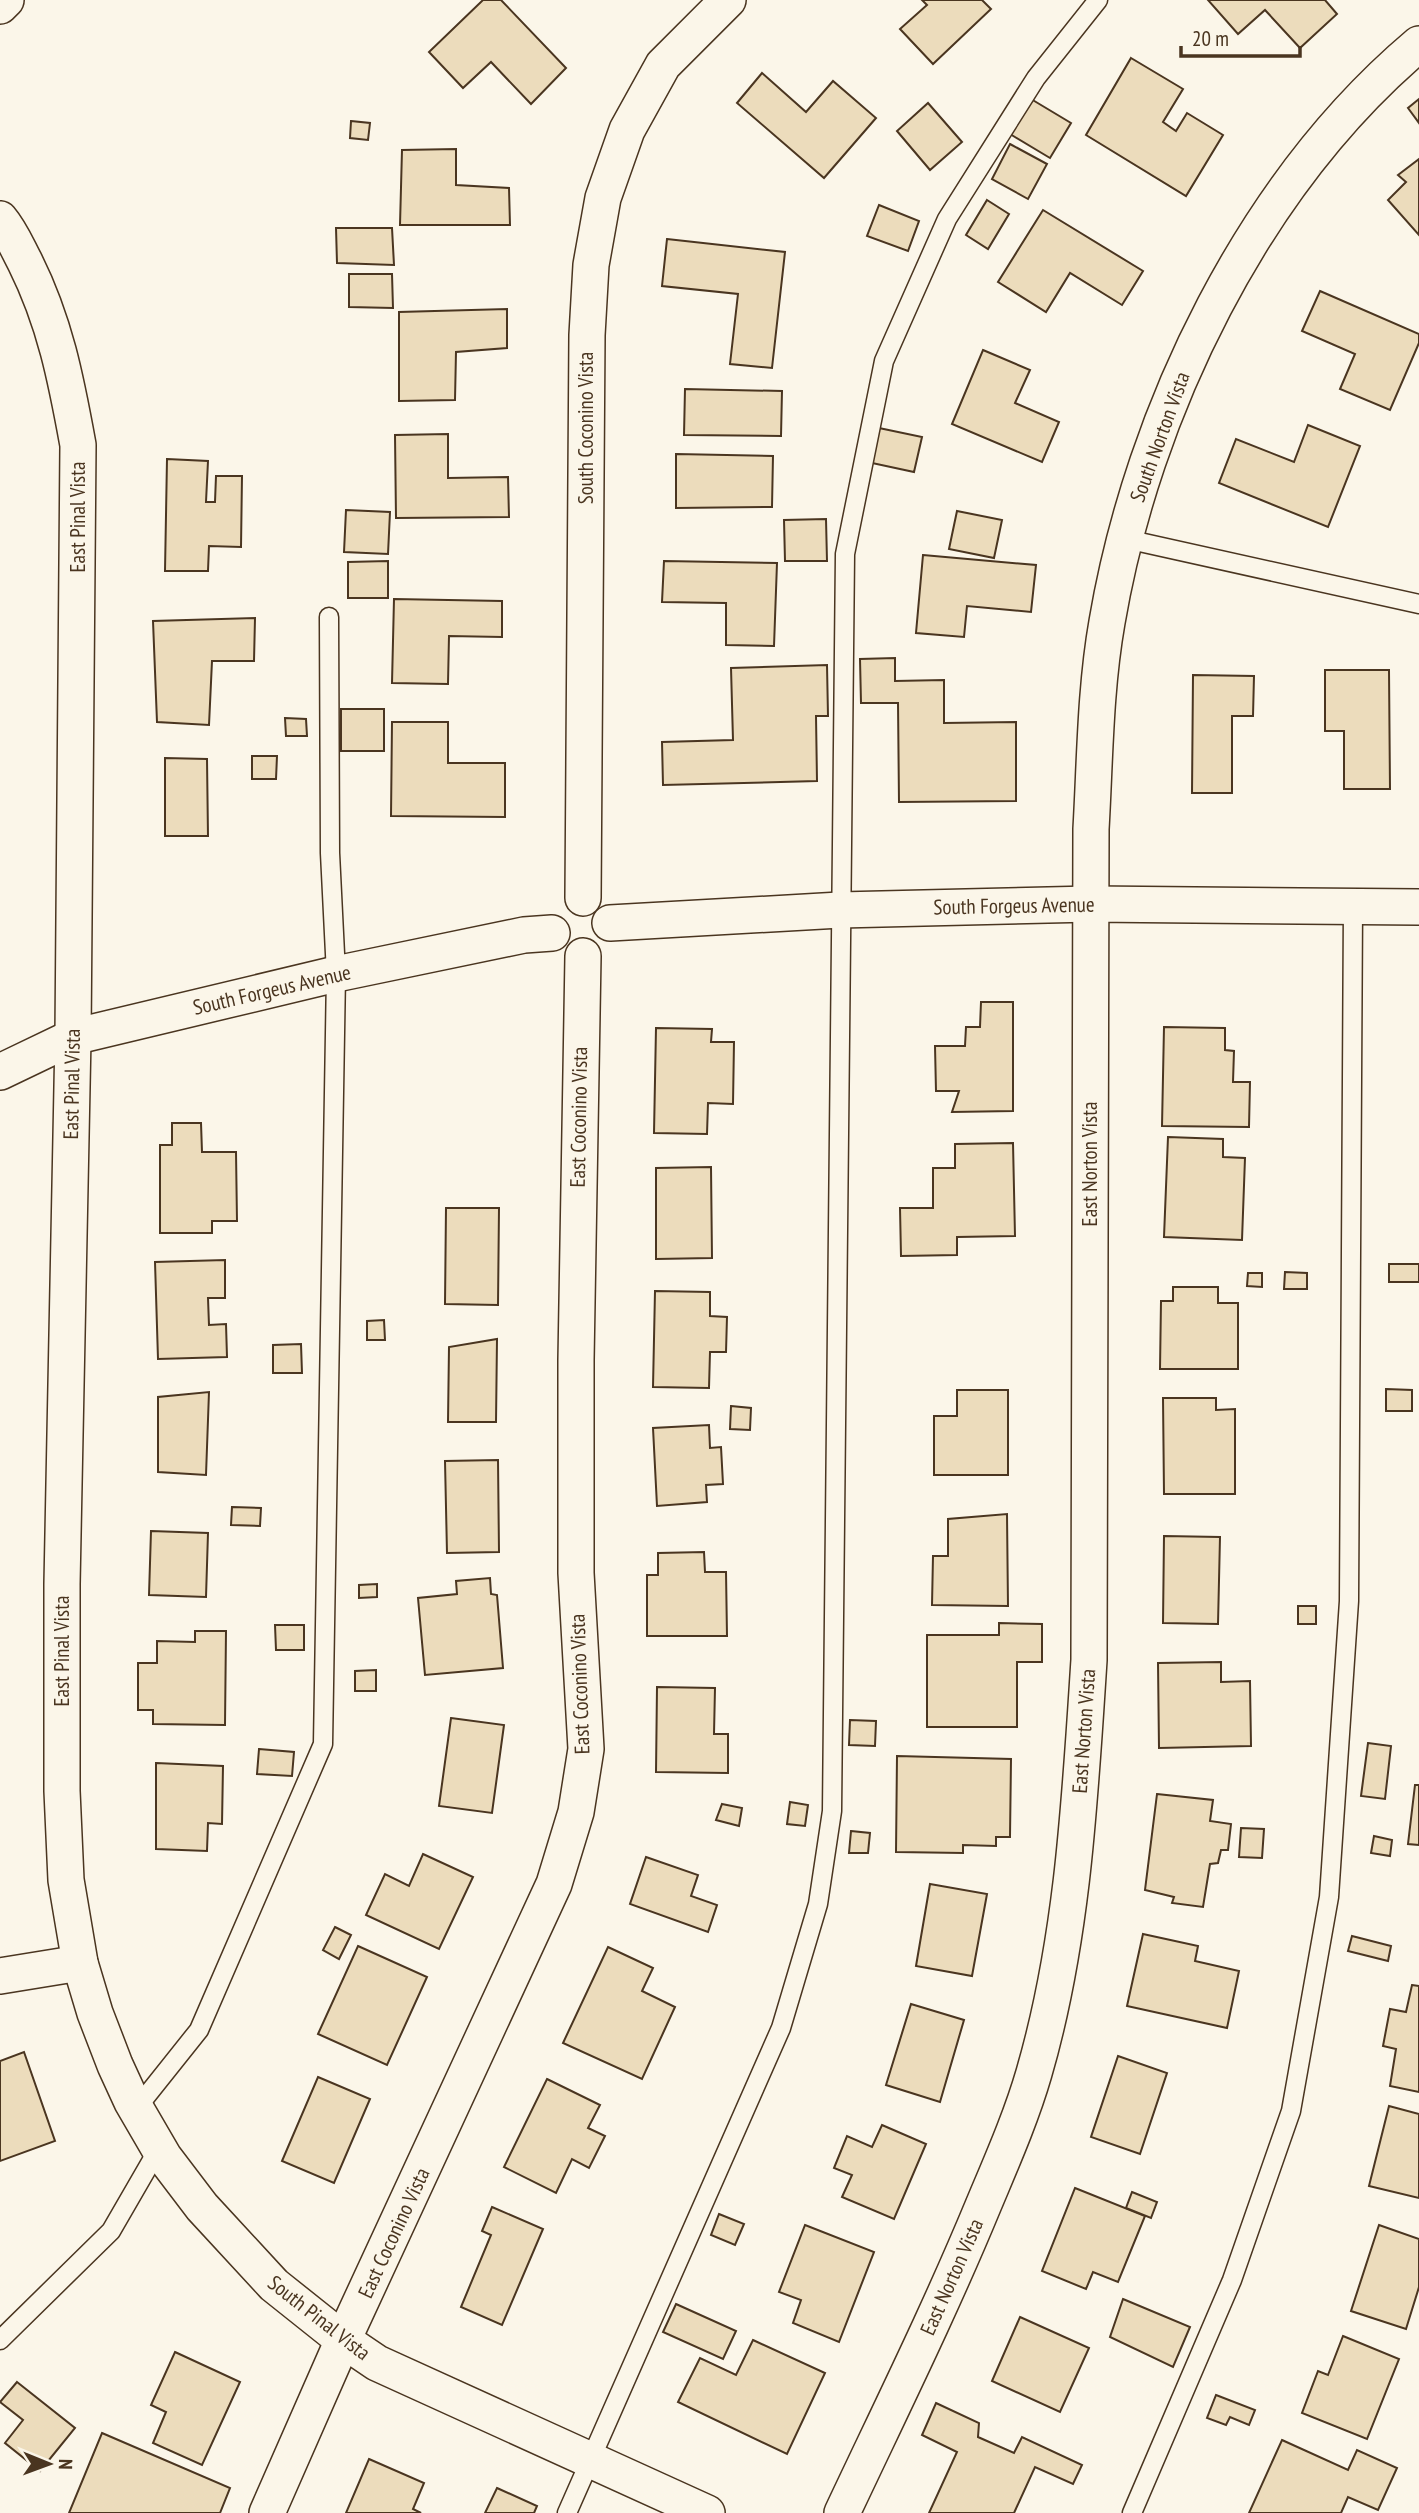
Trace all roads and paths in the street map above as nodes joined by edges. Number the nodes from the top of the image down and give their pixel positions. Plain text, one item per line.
1 (6, 0) edge
2 (728, 0) edge
3 (1098, 0) edge
4 (0, 6) edge
5 (1419, 44) edge
6 (0, 219) edge
7 (1126, 539) junction
8 (1419, 604) edge
9 (329, 617) dead end
10 (583, 898) junction
11 (1091, 904) junction
12 (1353, 906) junction
13 (1419, 907) edge
14 (840, 910) junction
15 (610, 923) junction
16 (552, 933) junction
17 (583, 957) junction
18 (336, 974) junction
19 (73, 1037) junction
20 (0, 1072) edge
21 (80, 1963) junction
22 (0, 1976) edge
23 (136, 2109) junction
24 (159, 2148) junction
25 (0, 2340) edge
26 (343, 2340) junction
27 (589, 2461) junction
28 (267, 2513) edge
29 (567, 2513) edge
30 (707, 2513) edge
31 (842, 2513) edge
32 (1132, 2513) edge

1 - 4 street
2 - 10 street, South Coconino Vista
3 - 14 lane
5 - 7 street, South Norton Vista
6 - 19 street, East Pinal Vista
7 - 8 lane
7 - 11 street, South Norton Vista
9 - 18 lane
10 - 15 street
10 - 16 street
11 - 12 street, South Forgeus Avenue
11 - 14 street, South Forgeus Avenue
11 - 31 street, East Norton Vista
12 - 13 street, South Forgeus Avenue
12 - 32 lane
14 - 15 street, South Forgeus Avenue
14 - 27 lane
15 - 17 street
16 - 17 street
16 - 18 street, South Forgeus Avenue
17 - 26 street, East Coconino Vista
18 - 19 street, South Forgeus Avenue
18 - 23 lane
19 - 20 street, South Forgeus Avenue
19 - 21 street, East Pinal Vista
21 - 22 street
21 - 23 street, South Pinal Vista
23 - 24 street, South Pinal Vista
24 - 25 lane
24 - 26 street, South Pinal Vista
26 - 27 street, South Pinal Vista
26 - 28 street, East Coconino Vista
27 - 29 lane
27 - 30 street, South Pinal Vista

